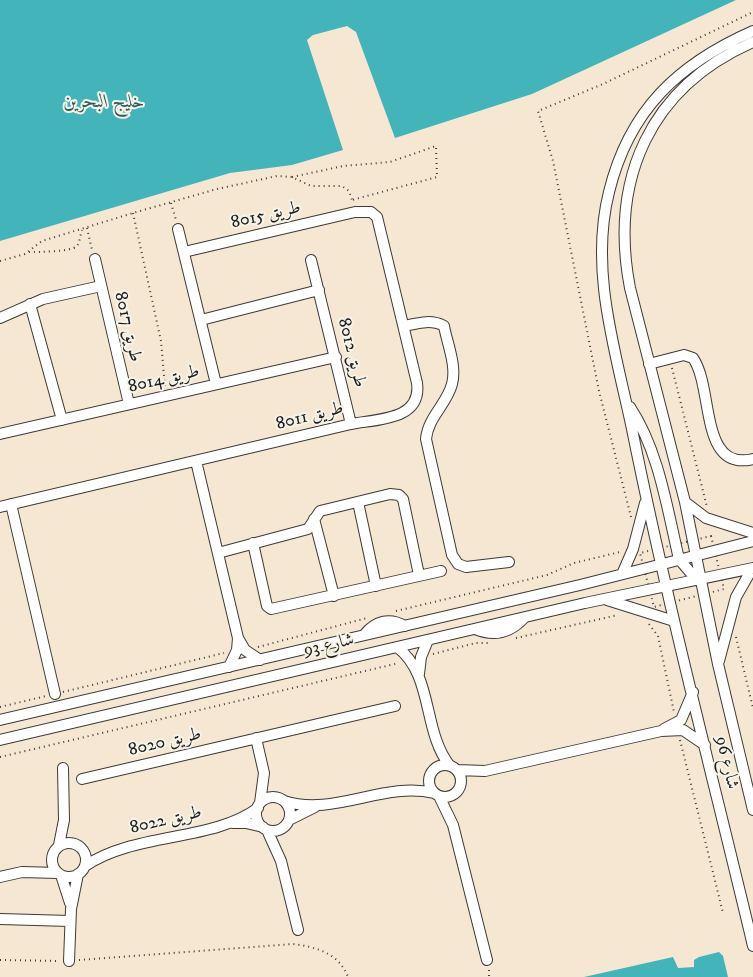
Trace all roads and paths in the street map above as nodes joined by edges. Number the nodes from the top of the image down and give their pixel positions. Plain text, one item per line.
1 (753, 12) edge
2 (753, 31) edge
3 (753, 42) edge
4 (292, 177) junction
5 (352, 200) junction
6 (171, 203) junction
7 (355, 212) junction
8 (133, 213) junction
9 (87, 228) junction
10 (82, 229) junction
11 (178, 229) joint
12 (29, 252) junction
13 (184, 252) junction
14 (95, 259) joint
15 (311, 260) dead end
16 (0, 261) edge
17 (101, 286) junction
18 (319, 290) junction
19 (30, 304) junction
20 (0, 318) edge
21 (200, 320) junction
22 (404, 326) junction
23 (336, 357) junction
24 (670, 358) junction
25 (649, 364) junction
26 (216, 384) junction
27 (165, 389) dead end
28 (626, 400) junction
29 (129, 404) junction
30 (62, 420) junction
31 (351, 424) junction
32 (0, 434) edge
33 (753, 459) edge
34 (196, 462) junction
35 (646, 499) junction
36 (358, 502) junction
37 (685, 502) junction
38 (11, 504) junction
39 (0, 507) edge
40 (314, 519) junction
41 (630, 521) dead end
42 (718, 524) junction
43 (753, 533) edge
44 (711, 536) dead end
45 (753, 541) edge
46 (253, 543) junction
47 (622, 549) dead end
48 (218, 553) junction
49 (696, 555) junction
50 (679, 558) junction
51 (509, 562) dead end
52 (660, 563) junction
53 (752, 568) edge
54 (441, 571) dead end
55 (623, 572) junction
56 (420, 575) junction
57 (701, 579) junction
58 (376, 586) junction
59 (666, 587) junction
60 (334, 596) junction
61 (604, 599) junction
62 (392, 612) dead end
63 (623, 615) dead end
64 (373, 617) dead end
65 (674, 621) junction
66 (647, 623) dead end
67 (735, 634) dead end
68 (428, 640) junction
69 (508, 640) dead end
70 (499, 642) dead end
71 (397, 647) junction
72 (241, 650) junction
73 (416, 659) junction
74 (260, 660) junction
75 (718, 664) junction
76 (229, 667) junction
77 (693, 692) junction
78 (55, 694) junction
79 (395, 706) dead end
80 (0, 707) edge
81 (753, 708) edge
82 (0, 720) edge
83 (677, 726) junction
84 (256, 738) junction
85 (0, 740) edge
86 (434, 741) junction
87 (705, 745) junction
88 (0, 757) edge
89 (63, 768) dead end
90 (453, 768) junction
91 (745, 770) junction
92 (485, 771) junction
93 (264, 773) junction
94 (431, 773) junction
95 (753, 779) edge
96 (82, 780) dead end
97 (459, 789) junction
98 (396, 791) junction
99 (436, 794) junction
100 (281, 799) junction
101 (318, 805) junction
102 (259, 806) junction
103 (753, 810) edge
104 (64, 820) junction
105 (227, 824) junction
106 (286, 824) junction
107 (452, 825) junction
108 (265, 828) junction
109 (77, 845) junction
110 (56, 850) junction
111 (113, 851) junction
112 (281, 860) junction
113 (82, 870) junction
114 (22, 872) junction
115 (59, 874) junction
116 (0, 877) edge
117 (71, 909) junction
118 (723, 913) dead end
119 (0, 919) edge
120 (70, 920) junction
121 (298, 930) dead end
122 (753, 946) edge
123 (0, 960) edge
124 (487, 960) dead end
125 (69, 961) junction
126 (348, 977) edge

1 - 41 path
2 - 28 street, شارع 96
3 - 25 street, شارع 96
4 - 5 path
4 - 5 path
4 - 6 path
5 - 7 path
6 - 8 path
6 - 11 path
7 - 13 street, طريق 8015
7 - 22 street, طريق 8011
8 - 9 path
8 - 27 path
9 - 10 path
9 - 14 path
10 - 12 path
10 - 12 path
11 - 13 street
12 - 16 path
13 - 21 street
14 - 17 street, طريق 8017
15 - 18 street, طريق 8012
17 - 19 street, طريق 8017
17 - 29 street, طريق 8017
18 - 21 street
18 - 23 street, طريق 8012
19 - 20 street, طريق 8017
19 - 30 street
21 - 26 street
22 - 31 street, طريق 8011
22 - 51 street
23 - 26 street, طريق 8014
23 - 31 street, طريق 8012
24 - 25 street
24 - 33 street
24 - 42 path
25 - 37 street, شارع 96
26 - 29 street, طريق 8014
28 - 35 street, شارع 96
28 - 50 street
29 - 30 street, طريق 8014
30 - 32 street, طريق 8014
31 - 34 street, طريق 8011
34 - 38 street, طريق 8011
34 - 48 street
35 - 52 street, شارع 96
35 - 55 street
36 - 40 street
36 - 56 street
36 - 58 street
37 - 42 street
37 - 49 street, شارع 96
38 - 39 street, طريق 8011
38 - 78 street
40 - 46 street
40 - 60 street
42 - 43 street
42 - 44 path
45 - 49 street, شارع 93
46 - 48 street
46 - 60 street
47 - 62 path
48 - 72 street
49 - 50 street, شارع 93
49 - 57 street, شارع 96
50 - 52 street, شارع 93
50 - 57 street
52 - 55 street, شارع 93
52 - 59 street, شارع 96
53 - 57 street, شارع 93
53 - 75 street
54 - 56 street
55 - 74 street, شارع 93
56 - 58 street
57 - 59 street, شارع 93
57 - 75 street, شارع 96
58 - 60 street
59 - 61 street, شارع 93
59 - 65 street, شارع 96
61 - 65 street
61 - 68 street, شارع 93
63 - 69 path
64 - 72 path
65 - 77 street, شارع 96
66 - 83 path
67 - 81 path
68 - 71 street, شارع 93
68 - 73 street
70 - 73 path
71 - 73 street
71 - 85 street, شارع 93
72 - 74 street
72 - 76 street
72 - 78 path
73 - 86 street
73 - 88 path
74 - 76 street, شارع 93
75 - 91 street, شارع 96
76 - 82 street, شارع 93
77 - 83 street
77 - 87 street, شارع 96
78 - 80 path
79 - 84 street, طريق 8020
83 - 87 street
83 - 92 street
83 - 118 path
84 - 93 street
84 - 96 street, طريق 8020
86 - 90 street
86 - 94 street
87 - 122 street, شارع 96
89 - 104 street
90 - 92 street
90 - 94 street
90 - 97 street
91 - 95 street
91 - 103 street, شارع 96
92 - 97 street
93 - 100 street
93 - 102 street
94 - 98 street
94 - 99 street
97 - 99 street
97 - 107 street
98 - 99 street
98 - 101 street
99 - 107 street
100 - 101 street
100 - 102 street
100 - 106 street
101 - 106 street
102 - 105 street, طريق 8022
102 - 108 street
104 - 109 street
104 - 110 street
105 - 108 street, طريق 8022
105 - 111 street, طريق 8022
106 - 108 street
106 - 112 street
107 - 124 street
108 - 112 street
109 - 110 street
109 - 111 street, طريق 8022
109 - 113 street
110 - 114 street
110 - 115 street
111 - 113 street, طريق 8022
112 - 121 street
113 - 115 street
113 - 117 street
114 - 115 street
114 - 116 street
115 - 117 street
117 - 120 street
119 - 120 street
120 - 125 street
123 - 125 path
125 - 126 path

